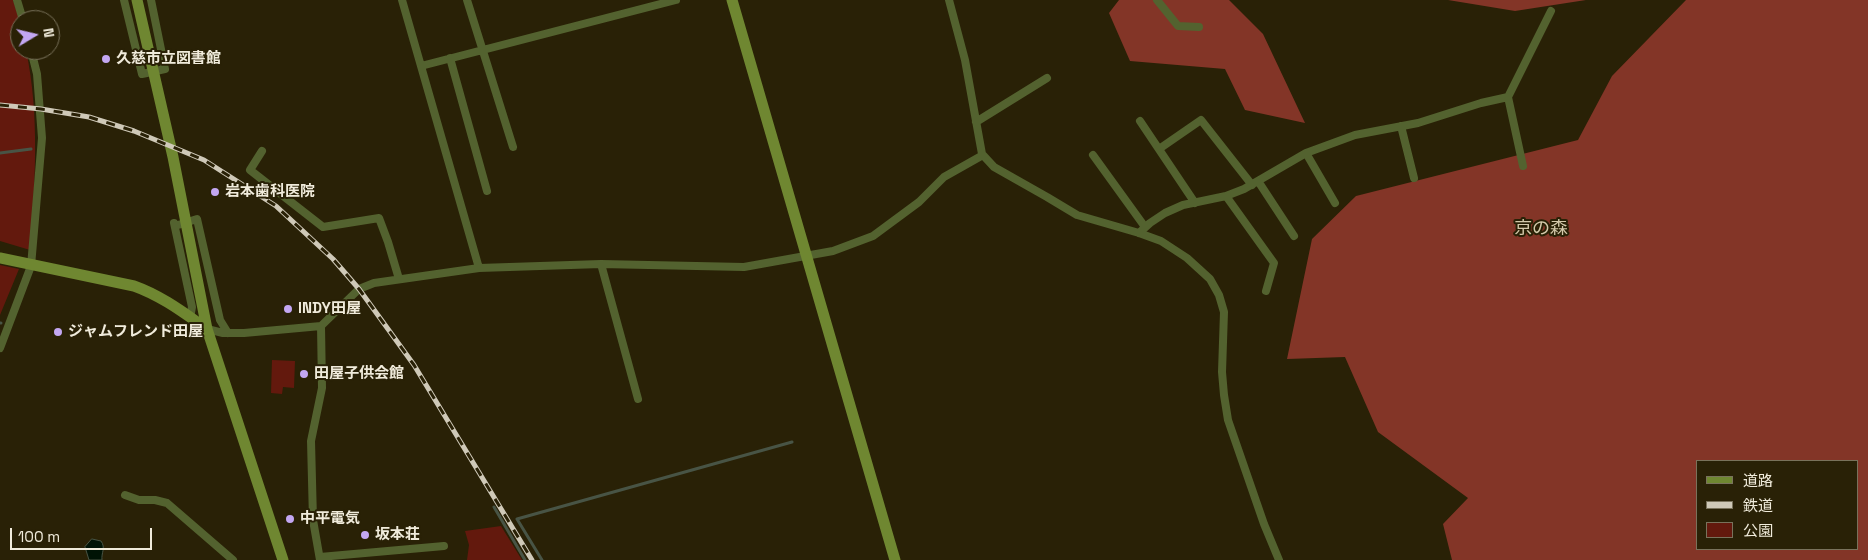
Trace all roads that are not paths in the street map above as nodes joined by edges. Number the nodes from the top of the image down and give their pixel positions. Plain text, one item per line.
1 (124, 0) edge
2 (137, 0) edge
3 (150, 0) edge
4 (402, 0) edge
5 (467, 0) edge
6 (676, 0) edge
7 (732, 0) edge
8 (949, 0) edge
9 (1157, 0) edge
10 (655, 3) edge
11 (1551, 11) dead end
12 (1199, 27) dead end
13 (482, 50) junction
14 (450, 58) junction
15 (34, 60) edge
16 (421, 66) junction
17 (1047, 78) dead end
18 (1508, 97) junction
19 (1140, 120) dead end
20 (976, 122) junction
21 (1401, 126) junction
22 (513, 147) dead end
23 (1159, 149) junction
24 (262, 151) dead end
25 (1306, 153) junction
26 (983, 155) junction
27 (1093, 155) dead end
28 (1523, 166) dead end
29 (1414, 178) dead end
30 (1255, 183) junction
31 (487, 191) dead end
32 (1226, 196) junction
33 (1195, 203) junction
34 (1335, 203) dead end
35 (1142, 230) junction
36 (1294, 236) dead end
37 (805, 255) junction
38 (0, 258) edge
39 (601, 264) junction
40 (31, 266) junction
41 (479, 268) junction
42 (399, 279) junction
43 (1266, 291) dead end
44 (190, 318) junction
45 (321, 326) junction
46 (208, 329) junction
47 (228, 333) junction
48 (0, 348) edge
49 (638, 399) dead end
50 (125, 495) dead end
51 (444, 546) dead end
52 (320, 558) edge
53 (233, 560) edge
54 (283, 560) edge
55 (895, 560) edge
56 (1279, 560) edge

1 - 3 street
2 - 46 street
4 - 16 street
5 - 13 street
6 - 10 street
7 - 37 street
8 - 20 street
9 - 12 street
10 - 13 street
11 - 18 street
13 - 14 street
13 - 22 street
14 - 16 street
14 - 31 street
15 - 40 street
16 - 41 street
17 - 20 street
18 - 21 street
18 - 28 street
19 - 23 street
20 - 26 street
21 - 25 street
21 - 29 street
23 - 30 street
23 - 33 street
24 - 42 street
25 - 30 street
25 - 34 street
26 - 35 street
26 - 37 street
27 - 35 street
30 - 32 street
30 - 36 street
32 - 33 street
32 - 43 street
33 - 35 street
35 - 56 street
37 - 39 street
37 - 55 street
38 - 40 street
39 - 41 street
39 - 49 street
40 - 44 street
40 - 48 street
41 - 42 street
42 - 45 street
44 - 46 street
44 - 47 street
45 - 47 street
45 - 52 street
46 - 47 street
46 - 54 street
50 - 53 street
51 - 52 street

